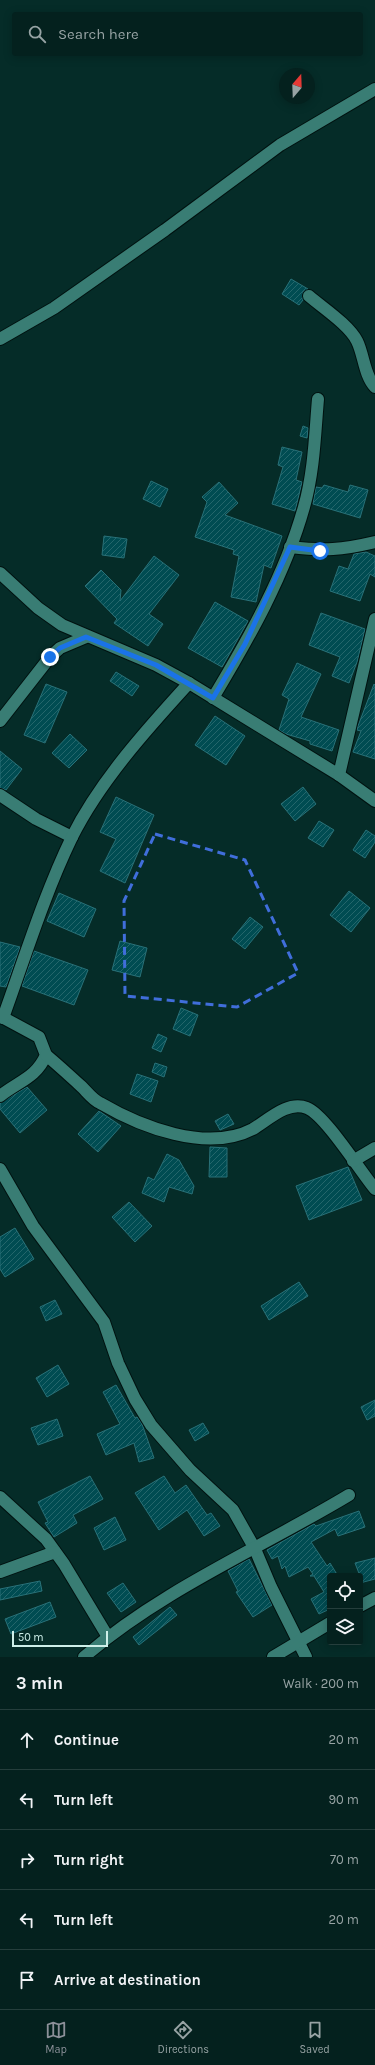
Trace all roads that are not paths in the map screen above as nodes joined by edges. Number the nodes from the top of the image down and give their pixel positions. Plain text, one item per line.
1 (375, 89) edge
2 (309, 296) dead end
3 (0, 339) edge
4 (375, 387) edge
5 (318, 399) dead end
6 (375, 542) edge
7 (290, 547) junction
8 (0, 573) edge
9 (375, 619) edge
10 (86, 637) junction
11 (189, 683) junction
12 (213, 698) junction
13 (0, 721) edge
14 (338, 775) junction
15 (0, 795) edge
16 (375, 801) edge
17 (72, 837) junction
18 (1, 1017) edge
19 (46, 1055) junction
20 (0, 1096) edge
21 (375, 1148) edge
22 (353, 1161) junction
23 (0, 1169) edge
24 (375, 1188) edge
25 (349, 1495) dead end
26 (0, 1497) edge
27 (255, 1549) junction
28 (55, 1552) junction
29 (0, 1572) edge
30 (375, 1598) edge
31 (363, 1604) edge
32 (327, 1625) edge
33 (108, 1637) junction
34 (299, 1641) junction
35 (84, 1657) edge
36 (273, 1657) edge
37 (306, 1657) edge

1 - 3 street
2 - 4 street
5 - 7 street
6 - 7 street
7 - 12 street
8 - 10 street
9 - 14 street
10 - 11 street
10 - 13 street
11 - 12 street
11 - 17 street
12 - 14 street
14 - 16 street
15 - 17 street
17 - 18 street
18 - 19 street
19 - 20 street
19 - 22 street
21 - 22 street
22 - 24 street
23 - 27 street
25 - 27 street
26 - 28 street
27 - 33 street
27 - 34 street
28 - 29 street
28 - 33 street
30 - 31 street
32 - 34 street
33 - 35 street
34 - 36 street
34 - 37 street

